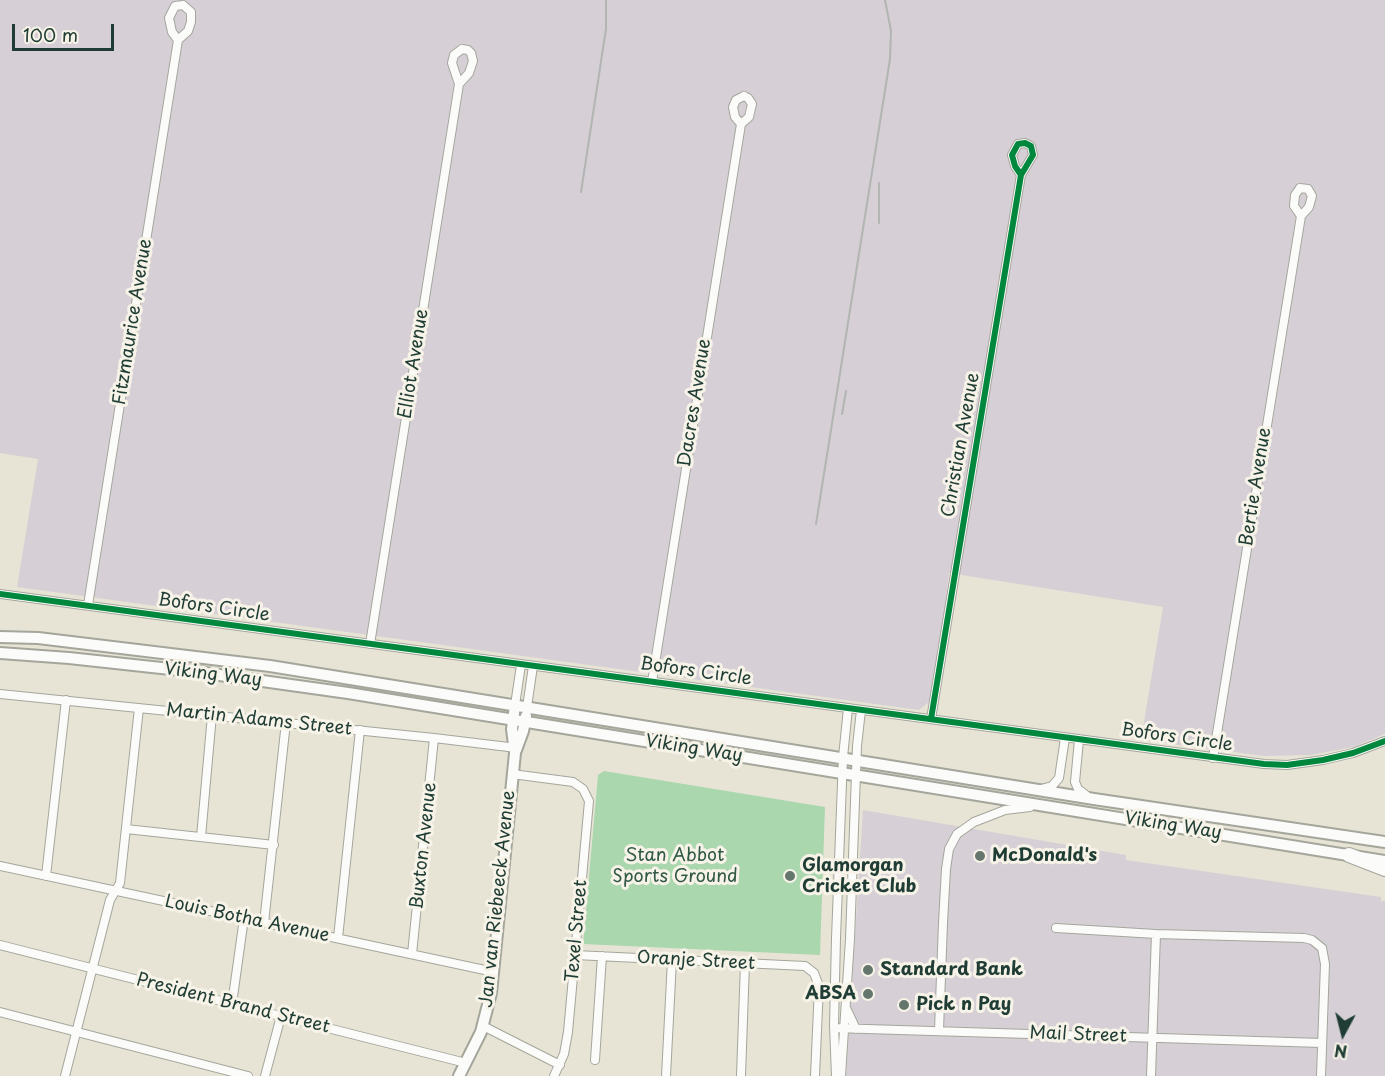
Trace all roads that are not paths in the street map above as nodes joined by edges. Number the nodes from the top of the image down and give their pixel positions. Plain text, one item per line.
1 (178, 40) dead end
2 (459, 84) dead end
3 (741, 124) dead end
4 (1021, 175) dead end
5 (1301, 216) dead end
6 (0, 594) edge
7 (88, 605) junction
8 (0, 638) edge
9 (370, 644) junction
10 (0, 653) edge
11 (502, 663) junction
12 (521, 665) junction
13 (533, 666) junction
14 (652, 682) junction
15 (519, 685) junction
16 (0, 694) edge
17 (66, 700) junction
18 (515, 705) junction
19 (527, 706) junction
20 (139, 708) junction
21 (848, 708) junction
22 (861, 710) junction
23 (212, 715) junction
24 (931, 719) junction
25 (513, 720) junction
26 (286, 722) junction
27 (525, 722) junction
28 (360, 730) junction
29 (435, 738) junction
30 (1065, 738) junction
31 (1079, 740) junction
32 (1385, 741) edge
33 (515, 750) junction
34 (843, 757) junction
35 (1213, 758) junction
36 (857, 759) junction
37 (842, 772) junction
38 (512, 774) junction
39 (857, 775) junction
40 (1034, 789) junction
41 (1094, 799) junction
42 (1046, 805) junction
43 (126, 829) junction
44 (201, 837) junction
45 (1385, 842) edge
46 (274, 845) junction
47 (1349, 855) junction
48 (1385, 861) edge
49 (0, 866) edge
50 (1385, 869) edge
51 (46, 876) junction
52 (114, 890) junction
53 (244, 918) junction
54 (264, 922) junction
55 (1056, 928) dead end
56 (1156, 934) junction
57 (338, 938) junction
58 (0, 945) edge
59 (412, 954) junction
60 (575, 955) junction
61 (602, 956) junction
62 (672, 960) junction
63 (745, 963) junction
64 (92, 969) junction
65 (494, 972) junction
66 (232, 1004) junction
67 (845, 1007) junction
68 (0, 1012) edge
69 (280, 1016) junction
70 (483, 1026) junction
71 (834, 1028) junction
72 (844, 1029) junction
73 (856, 1029) junction
74 (939, 1030) junction
75 (76, 1032) junction
76 (1153, 1038) junction
77 (1322, 1044) junction
78 (595, 1060) dead end
79 (466, 1063) junction
80 (560, 1065) junction
81 (217, 1072) edge
82 (65, 1076) edge
83 (248, 1076) edge
84 (266, 1076) edge
85 (459, 1076) edge
86 (554, 1076) edge
87 (666, 1076) edge
88 (741, 1076) edge
89 (815, 1076) edge
90 (836, 1076) edge
91 (841, 1076) edge
92 (1151, 1076) edge
93 (1321, 1076) edge

1 - 7 street, Fitzmaurice Avenue
2 - 9 street, Elliot Avenue
3 - 14 street, Dacres Avenue
4 - 24 street, Christian Avenue
5 - 35 street, Bertie Avenue
6 - 7 street, Bofors Circle
7 - 9 street, Bofors Circle
8 - 18 main road, Viking Way
9 - 11 street, Bofors Circle
10 - 25 main road, Viking Way
11 - 12 street, Bofors Circle
11 - 15 street
12 - 13 street, Bofors Circle
12 - 15 street, Jan van Riebeeck Avenue
13 - 14 street, Bofors Circle
13 - 19 street, Jan van Riebeeck Avenue
14 - 21 street, Bofors Circle
15 - 18 street, Jan van Riebeeck Avenue
16 - 17 street, Martin Adams Street
17 - 20 street, Martin Adams Street
17 - 51 street
18 - 19 main road, Viking Way
18 - 25 main road, Jan van Riebeeck Avenue
19 - 27 main road, Jan van Riebeeck Avenue
19 - 34 main road, Viking Way
20 - 23 street, Martin Adams Street
20 - 43 street
21 - 22 street, Bofors Circle
21 - 34 street
22 - 24 street, Bofors Circle
22 - 36 street
23 - 26 street, Martin Adams Street
23 - 44 street
24 - 30 street, Bofors Circle
25 - 27 main road, Viking Way
25 - 33 main road, Jan van Riebeeck Avenue
26 - 28 street, Martin Adams Street
26 - 46 street
27 - 33 main road, Jan van Riebeeck Avenue
27 - 37 main road, Viking Way
28 - 29 street, Martin Adams Street
28 - 57 street
29 - 33 street, Martin Adams Street
29 - 59 street, Buxton Avenue
30 - 31 street, Bofors Circle
30 - 40 street
31 - 35 street, Bofors Circle
31 - 41 street
32 - 35 street, Bofors Circle
33 - 38 main road, Jan van Riebeeck Avenue
34 - 36 main road, Viking Way
34 - 37 street
36 - 39 street
36 - 40 main road, Viking Way
37 - 39 main road, Viking Way
37 - 71 street
38 - 60 street, Texel Street
38 - 65 main road, Jan van Riebeeck Avenue
39 - 42 main road, Viking Way
39 - 67 street
40 - 41 main road, Viking Way
41 - 45 main road, Viking Way
42 - 47 main road, Viking Way
42 - 74 street
43 - 44 street
43 - 52 street
44 - 46 street
46 - 54 street
47 - 48 main road, Viking Way
47 - 50 highway
49 - 51 street, Louis Botha Avenue
51 - 52 street, Louis Botha Avenue
52 - 53 street, Louis Botha Avenue
52 - 64 street
53 - 54 street, Louis Botha Avenue
53 - 66 street
54 - 57 street, Louis Botha Avenue
55 - 56 street
56 - 76 street
56 - 77 street
57 - 59 street, Louis Botha Avenue
58 - 64 street, President Brand Street
59 - 65 street, Louis Botha Avenue
60 - 61 street, Oranje Street
60 - 80 street, Texel Street
61 - 62 street, Oranje Street
61 - 78 street
62 - 63 street, Oranje Street
62 - 87 street
63 - 88 street
63 - 89 street, Oranje Street
64 - 66 street, President Brand Street
64 - 75 street
65 - 70 main road, Jan van Riebeeck Avenue
66 - 69 street, President Brand Street
67 - 72 street
67 - 73 street
68 - 75 street
69 - 79 street, President Brand Street
69 - 84 street
70 - 79 main road, Jan van Riebeeck Avenue
70 - 80 street
71 - 72 street, Mail Street
71 - 90 street
72 - 73 street, Mail Street
72 - 91 street
73 - 74 street, Mail Street
74 - 76 street, Mail Street
75 - 81 street
75 - 82 street
76 - 77 street, Mail Street
76 - 92 street
77 - 93 street
79 - 85 main road, Jan van Riebeeck Avenue
80 - 86 street, Texel Street
81 - 83 street

